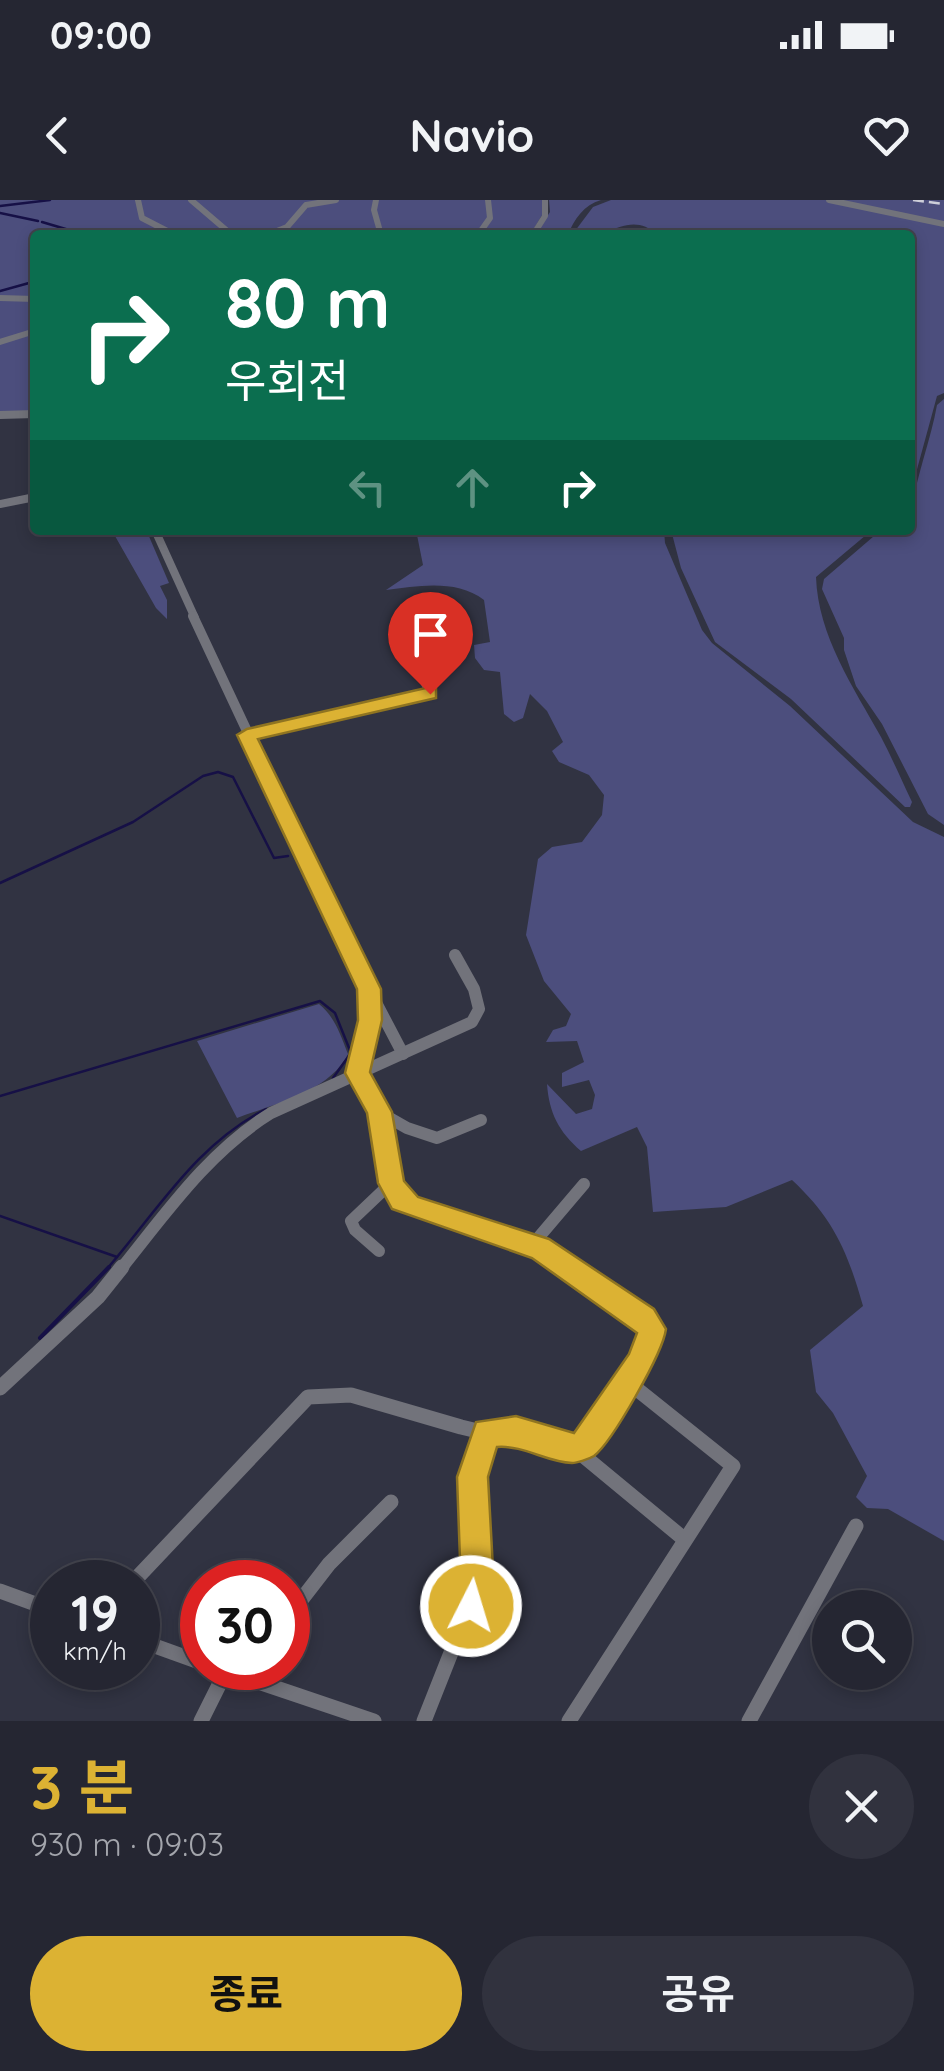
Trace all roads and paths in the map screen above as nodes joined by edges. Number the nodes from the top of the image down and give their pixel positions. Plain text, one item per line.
1 (138, 200) edge
2 (191, 200) edge
3 (336, 200) edge
4 (376, 200) edge
5 (488, 200) edge
6 (545, 200) edge
7 (829, 200) edge
8 (944, 224) edge
9 (165, 230) edge
10 (226, 230) edge
11 (280, 230) edge
12 (380, 230) edge
13 (482, 230) edge
14 (535, 230) edge
15 (0, 298) edge
16 (30, 298) edge
17 (30, 332) edge
18 (0, 342) edge
19 (0, 414) edge
20 (30, 414) edge
21 (30, 498) edge
22 (0, 504) edge
23 (157, 535) edge
24 (401, 616) dead end
25 (247, 735) junction
26 (455, 955) dead end
27 (369, 989) junction
28 (402, 1054) junction
29 (357, 1073) junction
30 (379, 1112) junction
31 (481, 1120) dead end
32 (392, 1183) junction
33 (584, 1184) dead end
34 (533, 1244) junction
35 (380, 1251) dead end
36 (628, 1382) junction
37 (0, 1388) edge
38 (486, 1433) junction
39 (574, 1448) junction
40 (390, 1502) dead end
41 (856, 1526) dead end
42 (684, 1539) junction
43 (155, 1560) edge
44 (310, 1589) edge
45 (0, 1591) edge
46 (30, 1602) edge
47 (213, 1690) edge
48 (293, 1690) edge
49 (202, 1721) edge
50 (374, 1721) edge
51 (424, 1721) edge
52 (568, 1721) edge
53 (749, 1721) edge

1 - 9 street
2 - 10 street
3 - 11 street
4 - 12 street
5 - 13 street
6 - 14 street
7 - 8 street
15 - 16 street
17 - 18 street
19 - 20 street
21 - 22 street
23 - 25 street
24 - 25 street
25 - 27 street
26 - 28 street
27 - 28 street
27 - 29 street
28 - 29 street
29 - 30 street
29 - 37 street
30 - 31 street
30 - 32 street
32 - 34 street
32 - 35 street
33 - 34 street
34 - 36 street
36 - 39 street
36 - 42 street
38 - 39 street
38 - 43 street
38 - 51 street
39 - 42 street
40 - 44 street
41 - 53 street
42 - 52 street
45 - 46 street
47 - 49 street
48 - 50 street

